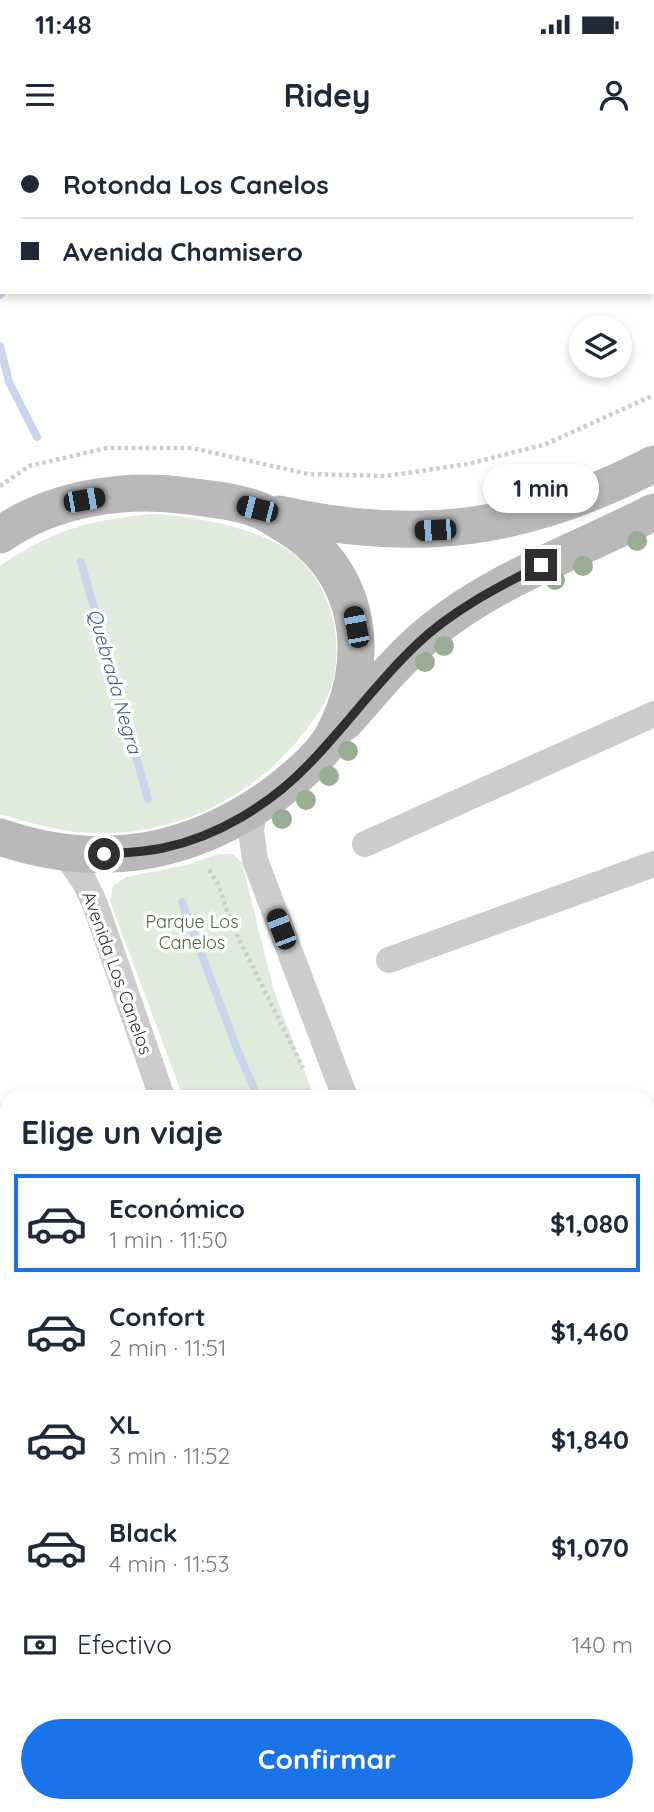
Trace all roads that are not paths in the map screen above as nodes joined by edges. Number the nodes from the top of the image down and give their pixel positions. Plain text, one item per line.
1 (654, 464) edge
2 (257, 509) junction
3 (654, 512) edge
4 (0, 535) edge
5 (654, 714) edge
6 (331, 739) junction
7 (255, 808) junction
8 (0, 836) edge
9 (365, 844) dead end
10 (64, 852) junction
11 (654, 864) edge
12 (389, 960) dead end
13 (160, 1090) edge
14 (342, 1090) edge

1 - 2 street
2 - 4 street
2 - 6 street
3 - 6 street
5 - 9 street
6 - 7 street
7 - 10 street
7 - 14 street
8 - 10 street
10 - 13 street, Avenida Los Canelos
11 - 12 street

